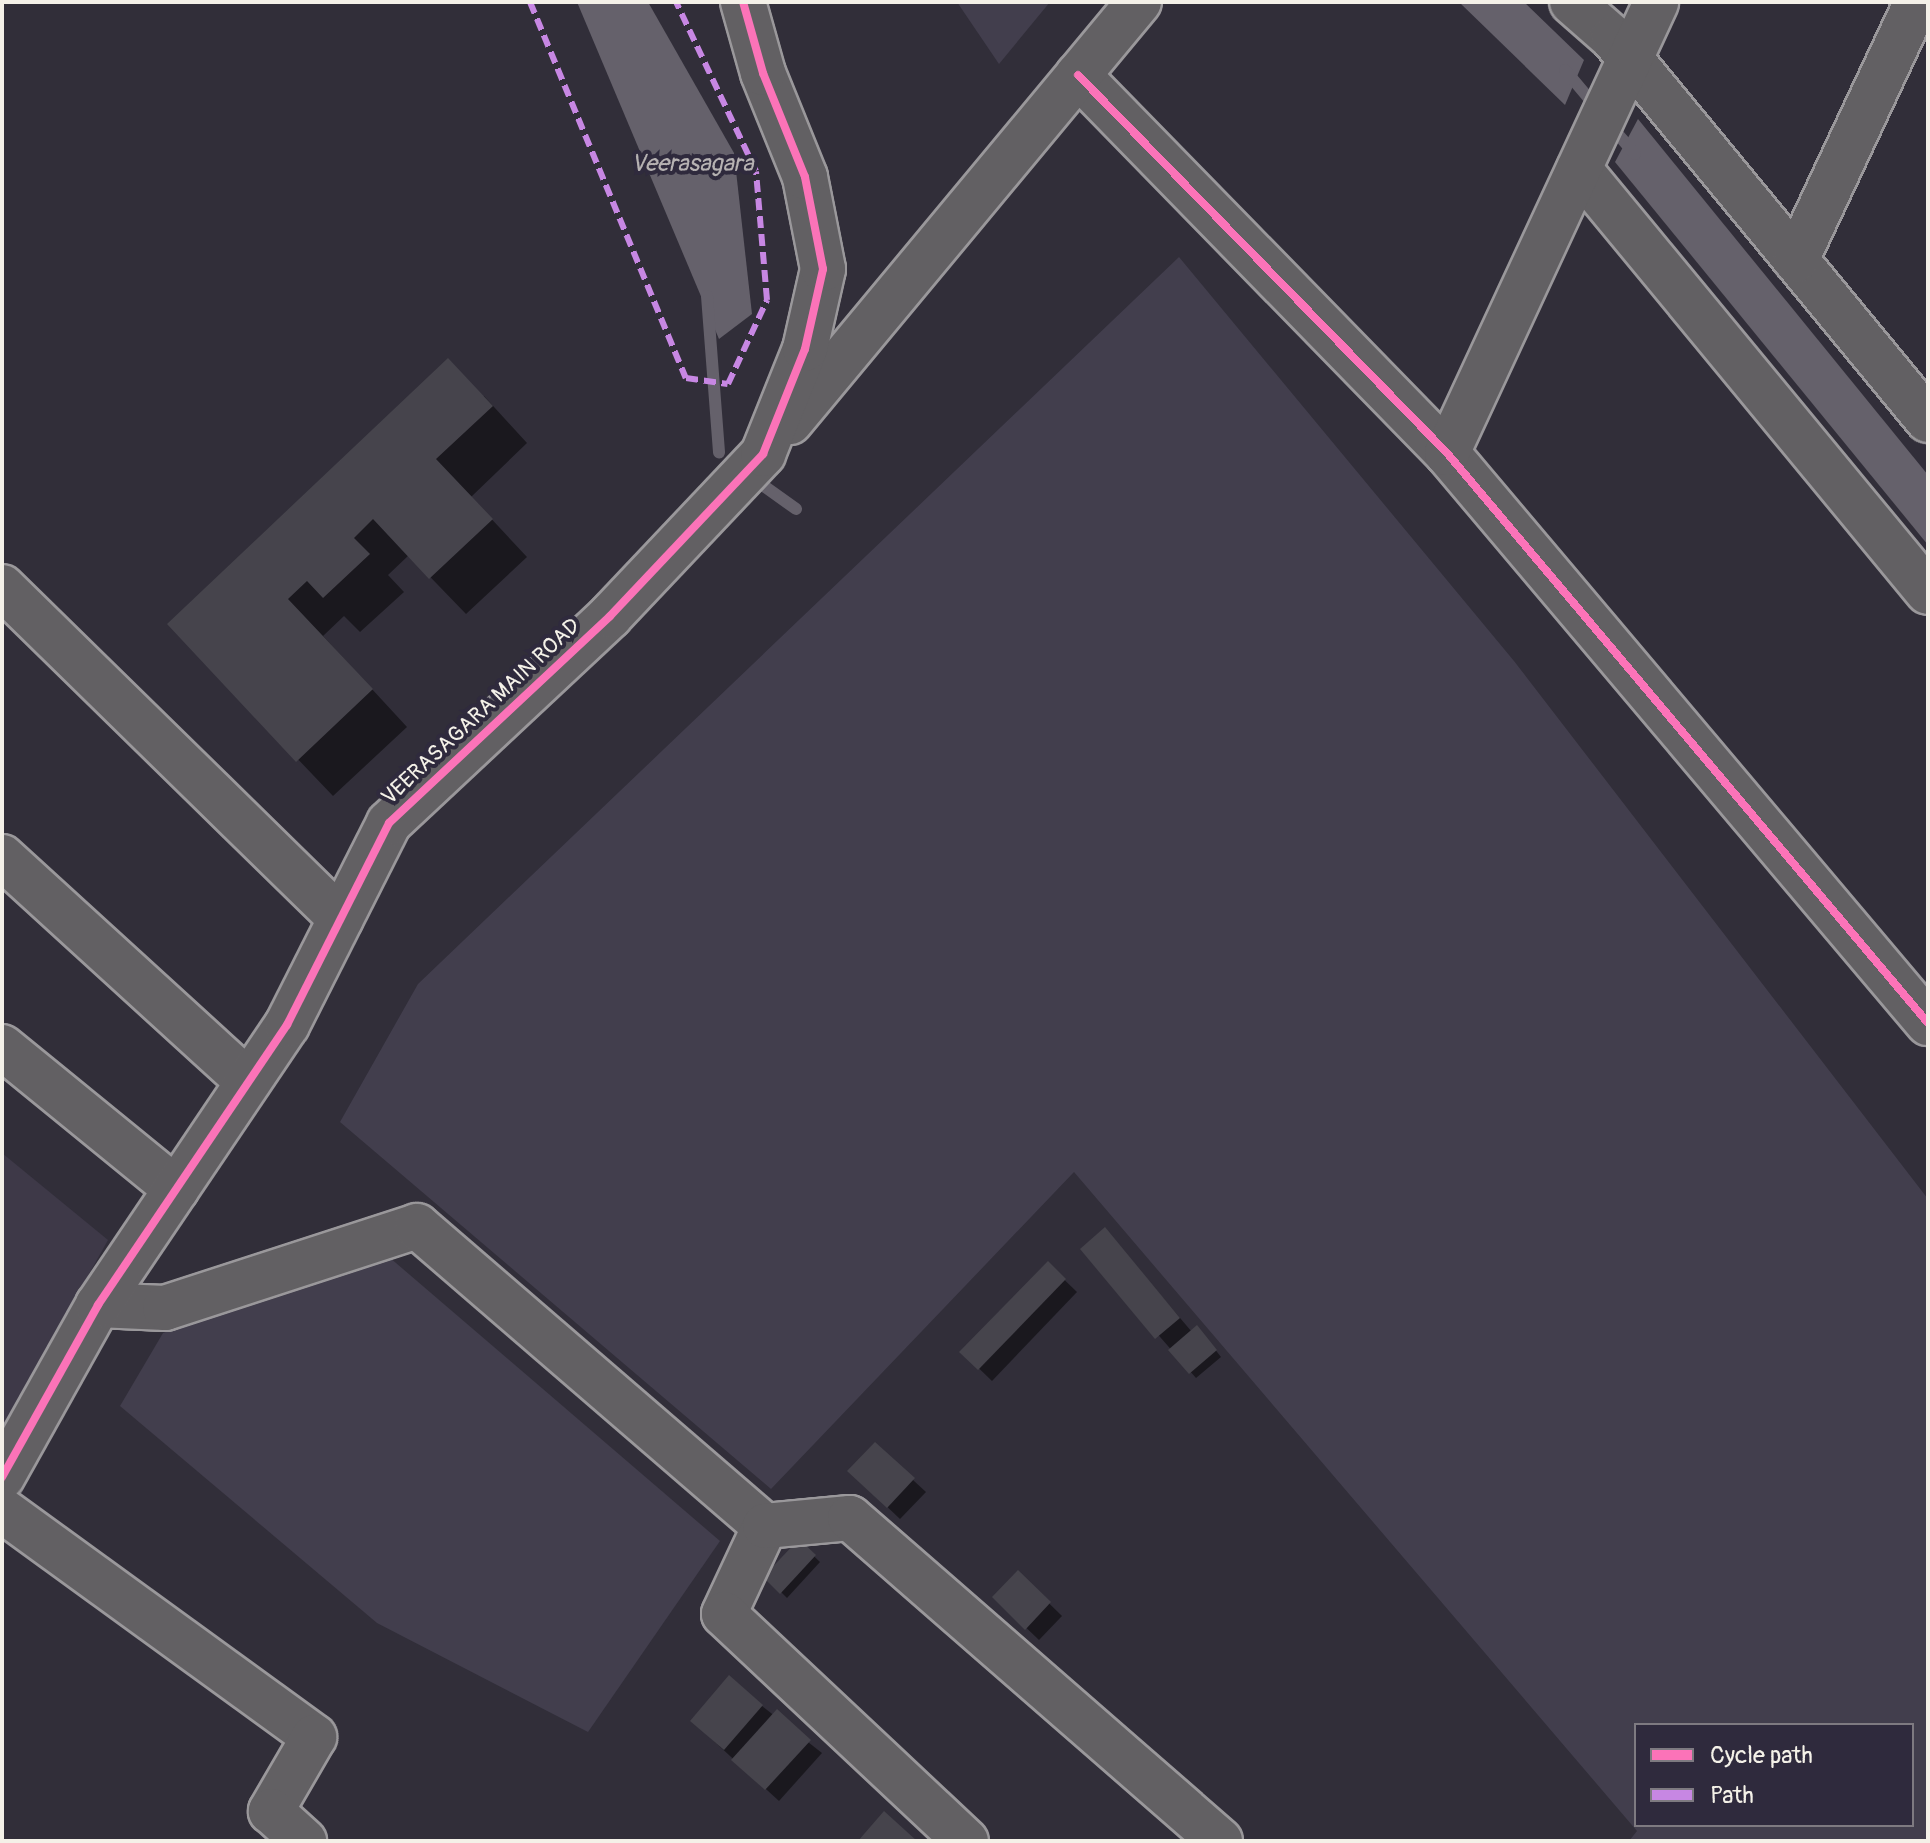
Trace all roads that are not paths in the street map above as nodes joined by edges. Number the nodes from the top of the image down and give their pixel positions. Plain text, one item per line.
1 (743, 2) edge
2 (1139, 2) edge
3 (1572, 2) edge
4 (1656, 2) edge
5 (1917, 2) edge
6 (1078, 75) junction
7 (1622, 76) junction
8 (1585, 155) junction
9 (1796, 260) junction
10 (1928, 420) edge
11 (1447, 453) junction
12 (763, 454) junction
13 (2, 587) edge
14 (1928, 592) edge
15 (2, 857) edge
16 (341, 919) junction
17 (1928, 1023) edge
18 (2, 1047) edge
19 (248, 1082) junction
20 (176, 1189) junction
21 (98, 1305) junction
22 (2, 1477) edge
23 (2, 1510) edge
24 (765, 1526) junction
25 (304, 1841) edge
26 (966, 1841) edge
27 (1220, 1841) edge

1 - 12 street, VEERASAGARA MAIN ROAD
2 - 6 street
3 - 7 street
4 - 7 street
5 - 9 street
6 - 11 street
6 - 12 street
7 - 8 street
7 - 9 street
8 - 11 street
8 - 14 street
9 - 10 street
11 - 17 street
12 - 16 street, VEERASAGARA MAIN ROAD
13 - 16 street
15 - 19 street
16 - 19 street, VEERASAGARA MAIN ROAD
18 - 20 street
19 - 20 street, VEERASAGARA MAIN ROAD
20 - 21 street, VEERASAGARA MAIN ROAD
21 - 22 street, VEERASAGARA MAIN ROAD
21 - 24 street
23 - 25 street
24 - 26 street
24 - 27 street

